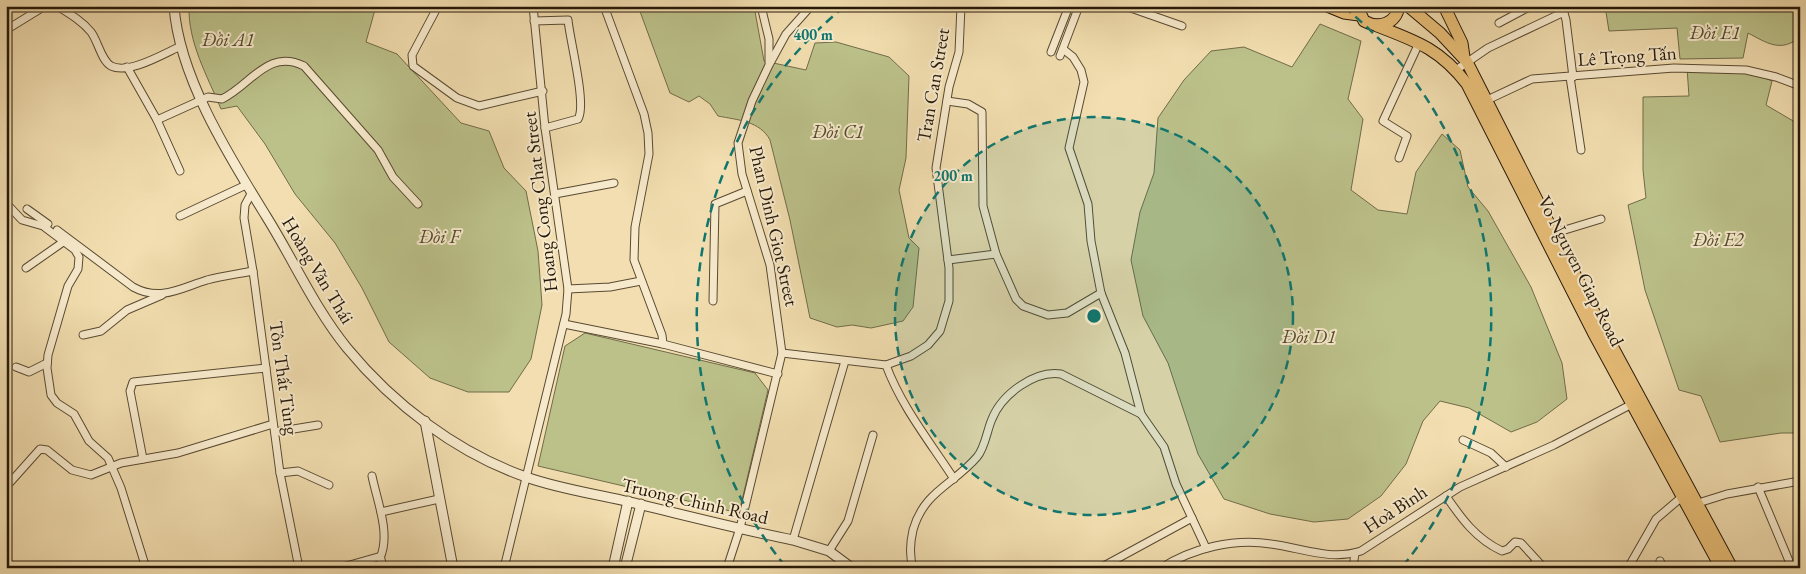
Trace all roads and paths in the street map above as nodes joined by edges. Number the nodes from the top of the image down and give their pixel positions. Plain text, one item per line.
1 (45, 6) edge
2 (57, 6) edge
3 (174, 6) edge
4 (438, 6) edge
5 (533, 6) edge
6 (604, 6) edge
7 (761, 6) edge
8 (811, 6) edge
9 (961, 6) edge
10 (1069, 6) edge
11 (1079, 6) edge
12 (1125, 6) edge
13 (1327, 6) edge
14 (1399, 6) edge
15 (1408, 6) edge
16 (1444, 6) edge
17 (1531, 6) edge
18 (1563, 9) edge
19 (1358, 11) edge
20 (534, 21) junction
21 (1499, 23) dead end
22 (1182, 26) dead end
23 (1377, 26) junction
24 (6, 30) edge
25 (1420, 43) junction
26 (181, 46) junction
27 (1051, 52) dead end
28 (1465, 60) junction
29 (769, 65) junction
30 (127, 67) junction
31 (1456, 70) junction
32 (1571, 77) junction
33 (1800, 86) edge
34 (544, 92) junction
35 (202, 99) junction
36 (1488, 99) junction
37 (946, 100) junction
38 (1477, 106) junction
39 (157, 120) junction
40 (546, 128) junction
41 (1581, 150) dead end
42 (1398, 158) dead end
43 (180, 171) dead end
44 (614, 183) dead end
45 (246, 185) junction
46 (747, 191) junction
47 (251, 194) junction
48 (555, 194) junction
49 (6, 204) edge
50 (418, 204) dead end
51 (27, 209) dead end
52 (180, 216) dead end
53 (1601, 219) dead end
54 (1555, 233) junction
55 (66, 240) junction
56 (996, 254) junction
57 (948, 260) junction
58 (26, 268) dead end
59 (253, 271) junction
60 (641, 281) junction
61 (568, 289) junction
62 (1101, 293) junction
63 (165, 294) junction
64 (713, 301) dead end
65 (1593, 321) junction
66 (564, 324) junction
67 (83, 335) dead end
68 (662, 344) junction
69 (782, 353) junction
70 (846, 361) junction
71 (47, 362) junction
72 (886, 365) junction
73 (16, 367) dead end
74 (266, 368) junction
75 (778, 374) junction
76 (1632, 404) junction
77 (1141, 414) junction
78 (425, 421) junction
79 (274, 424) junction
80 (318, 425) dead end
81 (275, 432) junction
82 (873, 435) dead end
83 (1463, 440) dead end
84 (143, 459) junction
85 (112, 467) junction
86 (1506, 467) junction
87 (280, 473) junction
88 (372, 476) dead end
89 (526, 477) junction
90 (954, 479) junction
91 (1800, 481) edge
92 (329, 484) dead end
93 (6, 487) edge
94 (1758, 487) junction
95 (1686, 494) junction
96 (1446, 496) junction
97 (439, 499) junction
98 (628, 501) junction
99 (640, 504) junction
100 (1693, 505) junction
101 (381, 512) junction
102 (1192, 518) junction
103 (740, 528) junction
104 (794, 540) junction
105 (1206, 548) junction
106 (829, 551) junction
107 (1355, 553) junction
108 (616, 556) junction
109 (380, 558) junction
110 (628, 558) junction
111 (1538, 561) junction
112 (146, 568) edge
113 (299, 568) edge
114 (339, 568) edge
115 (383, 568) edge
116 (452, 568) edge
117 (504, 568) edge
118 (613, 568) edge
119 (626, 568) edge
120 (727, 568) edge
121 (852, 568) edge
122 (913, 568) edge
123 (1100, 568) edge
124 (1161, 568) edge
125 (1353, 568) edge
126 (1529, 568) edge
127 (1544, 568) edge
128 (1628, 568) edge
129 (1721, 568) edge
130 (1732, 568) edge
131 (1792, 568) edge

1 - 24 street
2 - 30 street
3 - 26 street, Hoàng Văn Thái
4 - 34 street
5 - 20 street, Hoang Cong Chat Street
6 - 60 street
7 - 29 street
8 - 29 street, Phan Dinh Giot Street
9 - 37 street, Tran Can Street
10 - 27 street
11 - 62 street
12 - 22 street
13 - 19 main road
14 - 23 main road
15 - 28 main road, Vo Nguyen Giap Road
16 - 28 main road
17 - 21 street
18 - 28 street
18 - 32 street
19 - 23 main road, Vo Nguyen Giap Road
20 - 34 street, Hoang Cong Chat Street
20 - 40 street
23 - 25 main road, Vo Nguyen Giap Road
25 - 31 main road, Vo Nguyen Giap Road
25 - 42 street
26 - 30 street
26 - 35 street, Hoàng Văn Thái
28 - 31 street
28 - 36 main road, Vo Nguyen Giap Road
29 - 46 street, Phan Dinh Giot Street
30 - 39 street
31 - 38 main road, Vo Nguyen Giap Road
32 - 33 street, Lê Trọng Tấn
32 - 36 street, Lê Trọng Tấn
32 - 41 street
34 - 40 street, Hoang Cong Chat Street
35 - 39 street
35 - 45 street, Hoàng Văn Thái
35 - 50 street
36 - 38 street, Lê Trọng Tấn
36 - 54 main road, Vo Nguyen Giap Road
37 - 56 street
37 - 57 street, Tran Can Street
38 - 65 main road, Vo Nguyen Giap Road
39 - 43 street
40 - 48 street, Hoang Cong Chat Street
44 - 48 street
45 - 47 street, Hoàng Văn Thái
45 - 52 street
46 - 64 street
46 - 69 street, Phan Dinh Giot Street
47 - 59 street, Tôn Thất Tùng
47 - 78 street, Hoàng Văn Thái
48 - 61 street, Hoang Cong Chat Street
49 - 55 street
51 - 55 street
53 - 54 street
54 - 65 main road, Vo Nguyen Giap Road
55 - 58 street
55 - 63 street
55 - 71 street
56 - 57 street
56 - 62 street
57 - 72 street, Tran Can Street
59 - 63 street
59 - 74 street, Tôn Thất Tùng
60 - 61 street
60 - 68 street
61 - 66 street, Hoang Cong Chat Street
62 - 77 street
63 - 67 street
65 - 76 main road, Vo Nguyen Giap Road
65 - 95 main road, Vo Nguyen Giap Road
66 - 68 street
66 - 89 street, Hoang Cong Chat Street
68 - 75 street
69 - 70 street, Tran Can Street
69 - 75 street, Phan Dinh Giot Street
70 - 72 street, Tran Can Street
70 - 104 street
71 - 73 street
71 - 85 street
72 - 90 street
74 - 79 street, Tôn Thất Tùng
74 - 84 street
75 - 103 street, Phan Dinh Giot Street
76 - 86 street, Hoà Bình
76 - 95 main road, Vo Nguyen Giap Road
77 - 90 street
77 - 102 street
78 - 89 street, Hoàng Văn Thái
78 - 97 street
79 - 81 street, Tôn Thất Tùng
79 - 84 street
80 - 81 street
81 - 87 street, Tôn Thất Tùng
82 - 106 street
83 - 86 street
84 - 85 street
85 - 93 street
85 - 112 street
86 - 96 street, Hoà Bình
87 - 92 street
87 - 113 street, Tôn Thất Tùng
88 - 101 street
89 - 98 street, Truong Chinh Road
89 - 117 street, Hoang Cong Chat Street
90 - 122 street
91 - 94 street
94 - 100 street
94 - 131 street
95 - 100 main road, Vo Nguyen Giap Road
95 - 128 street
96 - 107 street, Hoà Bình
96 - 111 street
97 - 101 street
97 - 116 street
98 - 99 street, Truong Chinh Road
98 - 108 street
99 - 103 street, Truong Chinh Road
99 - 110 street
100 - 129 main road, Vo Nguyen Giap Road
100 - 130 main road, Vo Nguyen Giap Road
101 - 109 street
102 - 105 street
102 - 123 street
103 - 104 street, Truong Chinh Road
103 - 120 street, Phan Dinh Giot Street
104 - 106 street, Truong Chinh Road
105 - 107 street, Hoà Bình
105 - 124 street, Hoà Bình
106 - 121 street, Truong Chinh Road
107 - 125 street
108 - 110 street
108 - 118 street
109 - 114 street
109 - 115 street
110 - 119 street
111 - 126 street
111 - 127 street

